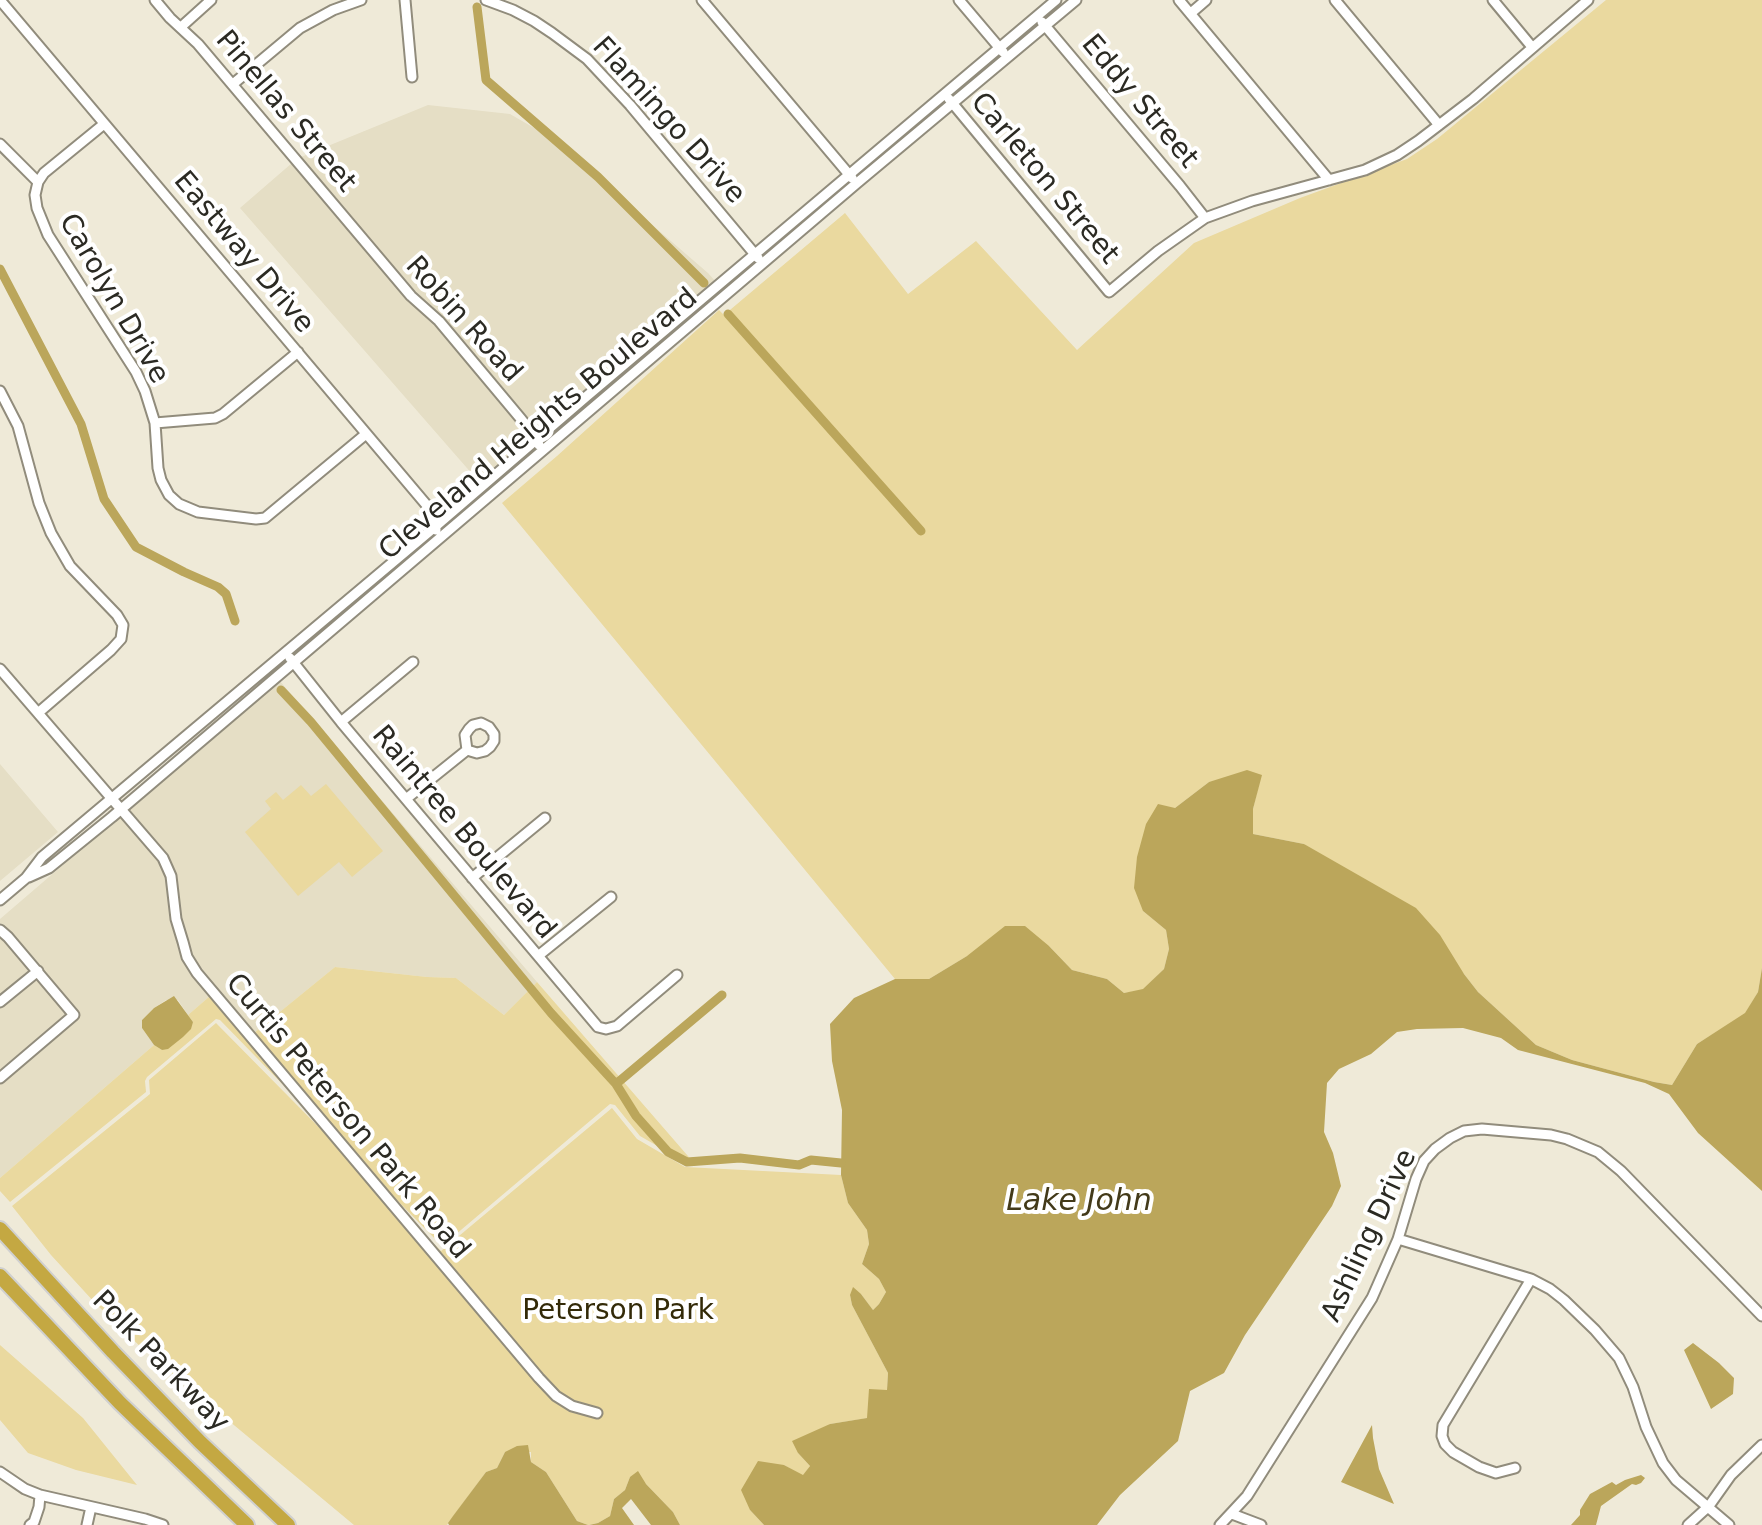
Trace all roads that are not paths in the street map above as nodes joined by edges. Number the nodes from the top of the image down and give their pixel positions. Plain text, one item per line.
1 (0, 0) edge
2 (155, 0) edge
3 (211, 0) edge
4 (361, 0) edge
5 (405, 0) edge
6 (486, 0) edge
7 (517, 0) edge
8 (702, 0) edge
9 (959, 0) edge
10 (1056, 0) edge
11 (1076, 0) edge
12 (1179, 0) edge
13 (1206, 0) edge
14 (1335, 0) edge
15 (1493, 0) edge
16 (1588, 0) edge
17 (513, 10) junction
18 (4, 13) edge
19 (1191, 13) junction
20 (1037, 17) junction
21 (1045, 26) junction
22 (181, 27) junction
23 (999, 47) junction
24 (1532, 47) junction
25 (1007, 56) junction
26 (412, 77) dead end
27 (233, 84) junction
28 (945, 94) junction
29 (952, 103) junction
30 (104, 124) junction
31 (1439, 125) junction
32 (0, 144) edge
33 (849, 174) junction
34 (1329, 180) junction
35 (38, 182) junction
36 (857, 183) junction
37 (1205, 218) junction
38 (755, 254) junction
39 (378, 256) joint
40 (763, 264) junction
41 (702, 299) junction
42 (710, 309) junction
43 (654, 340) junction
44 (662, 349) junction
45 (298, 352) junction
46 (0, 391) edge
47 (155, 423) junction
48 (366, 434) junction
49 (537, 439) junction
50 (541, 452) junction
51 (436, 526) junction
52 (437, 541) junction
53 (285, 652) junction
54 (293, 662) junction
55 (413, 662) dead end
56 (0, 669) edge
57 (38, 713) junction
58 (341, 722) junction
59 (467, 750) dead end
60 (111, 799) junction
61 (406, 799) junction
62 (120, 809) junction
63 (545, 818) dead end
64 (26, 878) junction
65 (472, 878) junction
66 (611, 897) dead end
67 (0, 900) edge
68 (0, 930) edge
69 (538, 956) junction
70 (38, 971) junction
71 (677, 975) dead end
72 (0, 1002) edge
73 (0, 1078) edge
74 (0, 1229) edge
75 (1398, 1239) junction
76 (0, 1276) edge
77 (1531, 1279) junction
78 (1762, 1316) edge
79 (597, 1413) dead end
80 (1762, 1445) edge
81 (1515, 1468) dead end
82 (0, 1472) edge
83 (40, 1495) junction
84 (1709, 1506) junction
85 (91, 1507) junction
86 (1232, 1514) junction
87 (30, 1525) edge
88 (87, 1525) edge
89 (163, 1525) edge
90 (247, 1525) edge
91 (288, 1525) edge
92 (1220, 1525) edge
93 (1261, 1525) edge
94 (1688, 1525) edge
95 (1729, 1525) edge

1 - 18 street, Eastway Drive
2 - 22 street, Pinellas Street
3 - 22 street
4 - 27 street
5 - 26 street
6 - 17 street, Flamingo Drive
7 - 17 street
8 - 33 street
9 - 23 street, Carleton Street
10 - 20 street, Cleveland Heights Boulevard
11 - 21 street, Cleveland Heights Boulevard
12 - 19 street
13 - 19 street
14 - 31 street
15 - 24 street
16 - 24 street
17 - 38 street, Flamingo Drive
18 - 30 street, Eastway Drive
19 - 34 street
20 - 21 street, Eddy Street
20 - 23 street, Cleveland Heights Boulevard
21 - 25 street, Cleveland Heights Boulevard
21 - 37 street, Eddy Street
22 - 27 street, Pinellas Street
23 - 25 street, Carleton Street
23 - 28 street, Cleveland Heights Boulevard
24 - 31 street
25 - 29 street, Cleveland Heights Boulevard
27 - 39 street, Pinellas Street
28 - 29 street, Carleton Street
28 - 33 street, Cleveland Heights Boulevard
29 - 36 street, Cleveland Heights Boulevard
29 - 37 street, Carleton Street
30 - 35 street
30 - 45 street, Eastway Drive
31 - 34 street
32 - 35 street
33 - 36 street
33 - 38 street, Cleveland Heights Boulevard
34 - 37 street
35 - 47 street, Carolyn Drive
36 - 40 street, Cleveland Heights Boulevard
38 - 40 street, Flamingo Drive
38 - 41 street, Cleveland Heights Boulevard
39 - 49 street, Robin Road
40 - 42 street, Cleveland Heights Boulevard
41 - 42 street
41 - 43 street, Cleveland Heights Boulevard
42 - 44 street, Cleveland Heights Boulevard
43 - 44 street
43 - 49 street, Cleveland Heights Boulevard
44 - 50 street, Cleveland Heights Boulevard
45 - 47 street
45 - 48 street, Eastway Drive
46 - 57 street
47 - 48 street, Carolyn Drive
48 - 51 street, Eastway Drive
49 - 50 street, Robin Road
49 - 51 street, Cleveland Heights Boulevard
50 - 52 street, Cleveland Heights Boulevard
51 - 52 street, Eastway Drive
51 - 53 street, Cleveland Heights Boulevard
52 - 54 street, Cleveland Heights Boulevard
53 - 54 street, Raintree Boulevard
53 - 60 street, Cleveland Heights Boulevard
54 - 58 street, Raintree Boulevard
54 - 62 street, Cleveland Heights Boulevard
55 - 58 street
56 - 57 street, Curtis Peterson Park Road
57 - 60 street, Curtis Peterson Park Road
58 - 61 street, Raintree Boulevard
59 - 61 street
60 - 62 street, Curtis Peterson Park Road
60 - 64 street, Cleveland Heights Boulevard
61 - 65 street, Raintree Boulevard
62 - 64 street, Cleveland Heights Boulevard
62 - 79 street, Curtis Peterson Park Road
63 - 65 street
64 - 67 street, Cleveland Heights Boulevard
65 - 69 street, Raintree Boulevard
66 - 69 street
68 - 70 street
69 - 71 street, Raintree Boulevard
70 - 72 street
70 - 73 street
74 - 91 highway, Polk Parkway
75 - 77 street
75 - 78 street, Ashling Drive
75 - 86 street, Ashling Drive
76 - 90 highway, Polk Parkway
77 - 81 street
77 - 84 street
80 - 84 street
82 - 83 street
83 - 85 street
83 - 87 street
84 - 94 street
84 - 95 street
85 - 88 street
85 - 89 street
86 - 92 street
86 - 93 street

